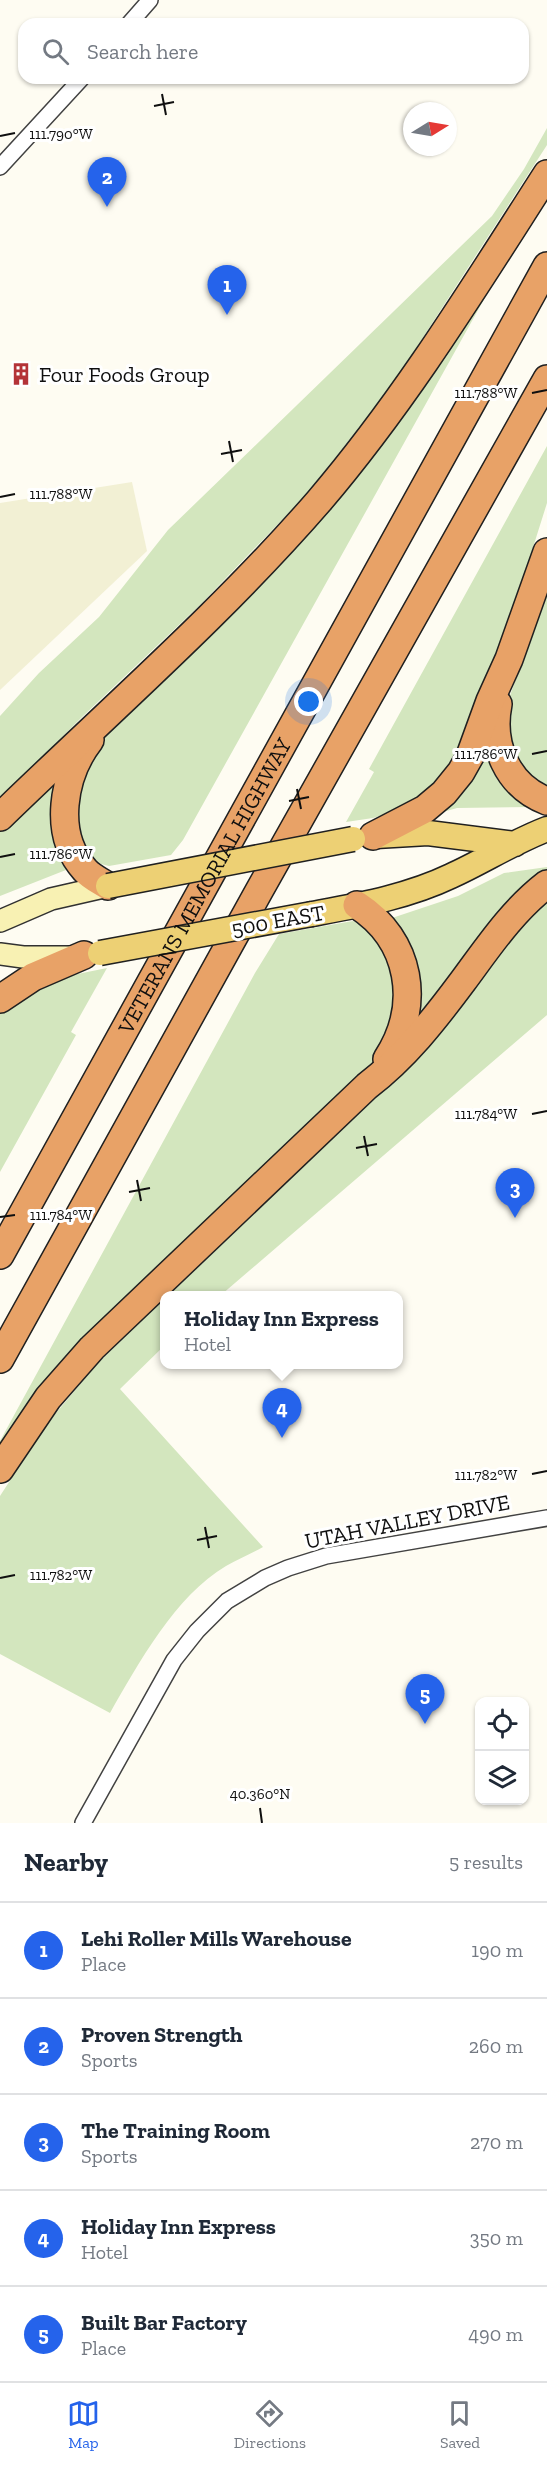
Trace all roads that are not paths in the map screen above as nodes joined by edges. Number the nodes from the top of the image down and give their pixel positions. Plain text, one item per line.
1 (150, 0) edge
2 (134, 18) edge
3 (76, 84) edge
4 (0, 166) edge
5 (547, 174) edge
6 (547, 266) edge
7 (547, 379) edge
8 (547, 552) edge
9 (509, 659) junction
10 (109, 715) junction
11 (547, 801) edge
12 (0, 816) edge
13 (547, 829) edge
14 (363, 838) junction
15 (510, 844) junction
16 (547, 844) edge
17 (547, 884) edge
18 (108, 886) junction
19 (357, 905) junction
20 (0, 921) edge
21 (0, 954) edge
22 (92, 954) junction
23 (0, 999) edge
24 (367, 1086) junction
25 (0, 1255) edge
26 (0, 1359) edge
27 (0, 1469) edge
28 (547, 1518) edge
29 (83, 1823) edge

1 - 2 street
3 - 4 street
5 - 10 highway
6 - 25 highway, VETERANS MEMORIAL HIGHWAY
7 - 26 highway
8 - 9 highway
9 - 11 highway
9 - 14 highway
10 - 12 highway
10 - 18 highway
13 - 15 main road, 500 EAST
14 - 15 main road, 500 EAST
14 - 18 main road, 500 EAST, bridge
15 - 16 main road, 500 EAST
15 - 19 main road, 500 EAST
17 - 24 highway
18 - 20 street, 500 EAST
19 - 22 main road, 500 EAST, bridge
19 - 24 highway
21 - 22 street, 500 EAST
22 - 23 highway
24 - 27 highway
28 - 29 street, UTAH VALLEY DRIVE

